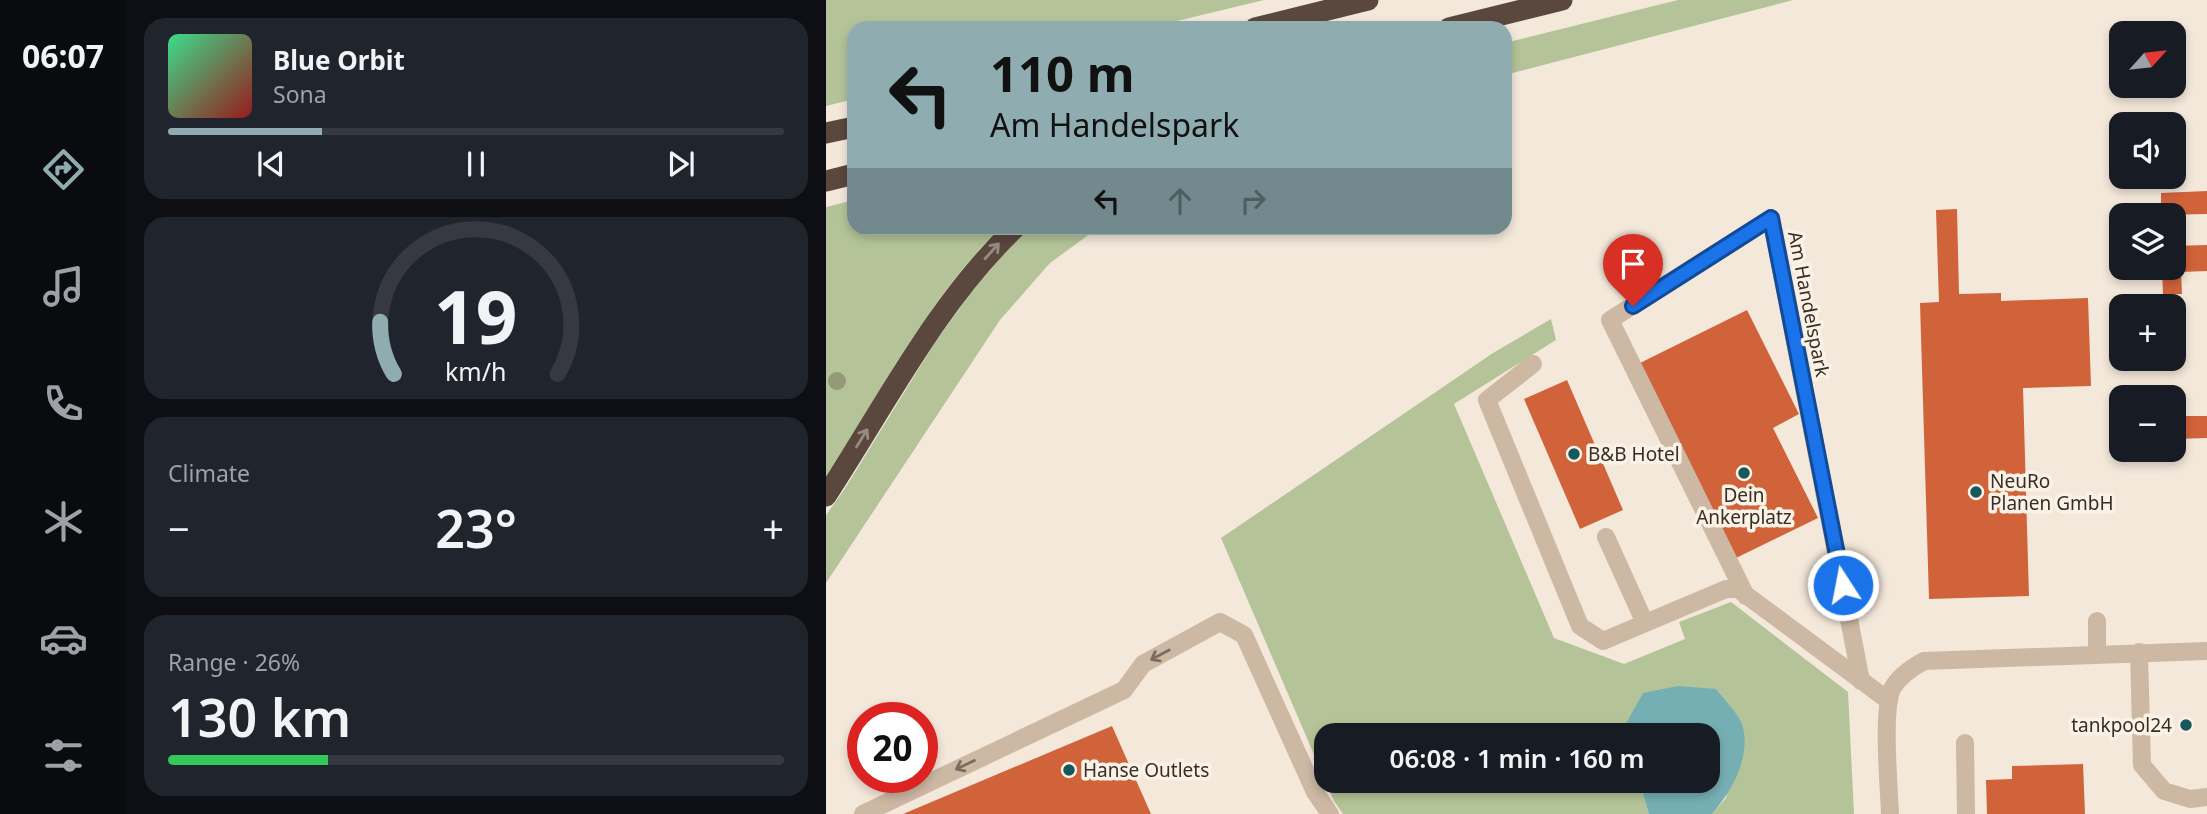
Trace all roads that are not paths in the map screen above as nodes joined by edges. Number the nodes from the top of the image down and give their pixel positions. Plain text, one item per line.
1 (1368, 0) edge
2 (1562, 0) edge
3 (1283, 21) edge
4 (1476, 21) edge
5 (847, 128) edge
6 (826, 133) edge
7 (847, 176) edge
8 (826, 181) edge
9 (1008, 235) edge
10 (1533, 364) dead end
11 (826, 496) edge
12 (1606, 537) dead end
13 (1746, 596) junction
14 (2097, 621) dead end
15 (1645, 622) junction
16 (2207, 651) edge
17 (2138, 652) junction
18 (2097, 654) junction
19 (1861, 681) junction
20 (1889, 701) junction
21 (1965, 743) dead end
22 (2207, 797) edge
23 (863, 814) edge
24 (1331, 814) edge
25 (1890, 814) edge
26 (1966, 814) edge

1 - 3 highway
2 - 4 highway
5 - 6 highway
7 - 8 highway
11 -> 9 highway
10 - 15 street
12 - 15 street
13 - 15 street
13 - 19 street, Am Handelspark
13 - 19 street, Am Handelspark
14 - 18 street
16 - 17 street
17 - 18 street
17 - 22 street
18 - 20 street
19 - 20 street, Am Handelspark
20 - 25 street
21 - 26 street
24 -> 23 street

